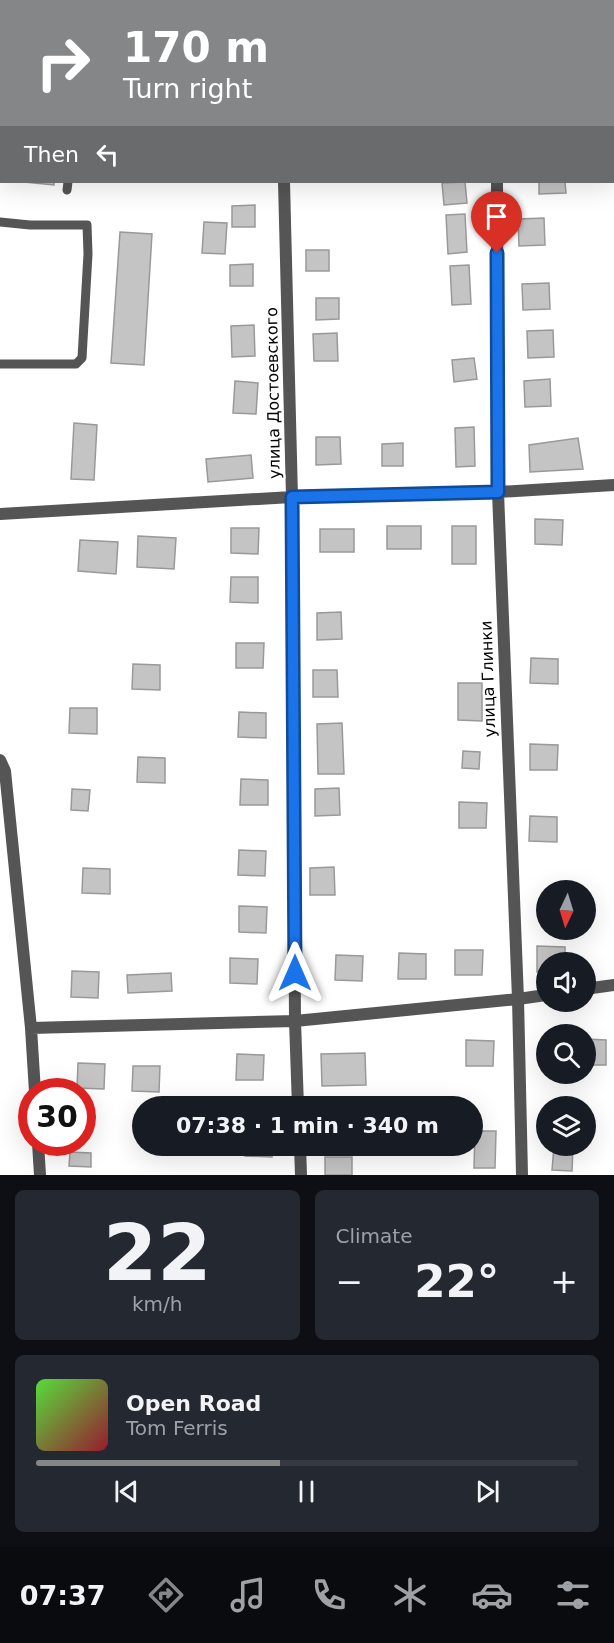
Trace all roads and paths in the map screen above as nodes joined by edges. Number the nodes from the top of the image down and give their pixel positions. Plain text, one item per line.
1 (284, 183) edge
2 (497, 183) edge
3 (0, 222) edge
4 (0, 364) edge
5 (614, 485) edge
6 (498, 492) junction
7 (292, 497) junction
8 (0, 514) edge
9 (0, 760) edge
10 (614, 985) edge
11 (596, 987) edge
12 (536, 996) edge
13 (518, 999) junction
14 (296, 1021) junction
15 (31, 1028) junction
16 (34, 1078) edge
17 (298, 1096) edge
18 (39, 1156) edge
19 (300, 1156) edge
20 (40, 1175) edge
21 (301, 1175) edge
22 (522, 1175) edge

1 - 7 street, улица Достоевского
2 - 6 street, улица Глинки
3 - 4 lane
5 - 6 street
6 - 7 street
6 - 13 street, улица Глинки
7 - 8 street
7 - 14 street, улица Достоевского
9 - 15 street
10 - 11 street
12 - 13 street
13 - 14 street
13 - 22 street, улица Глинки
14 - 15 street
14 - 17 street, улица Достоевского
15 - 16 street
18 - 20 street
19 - 21 street

